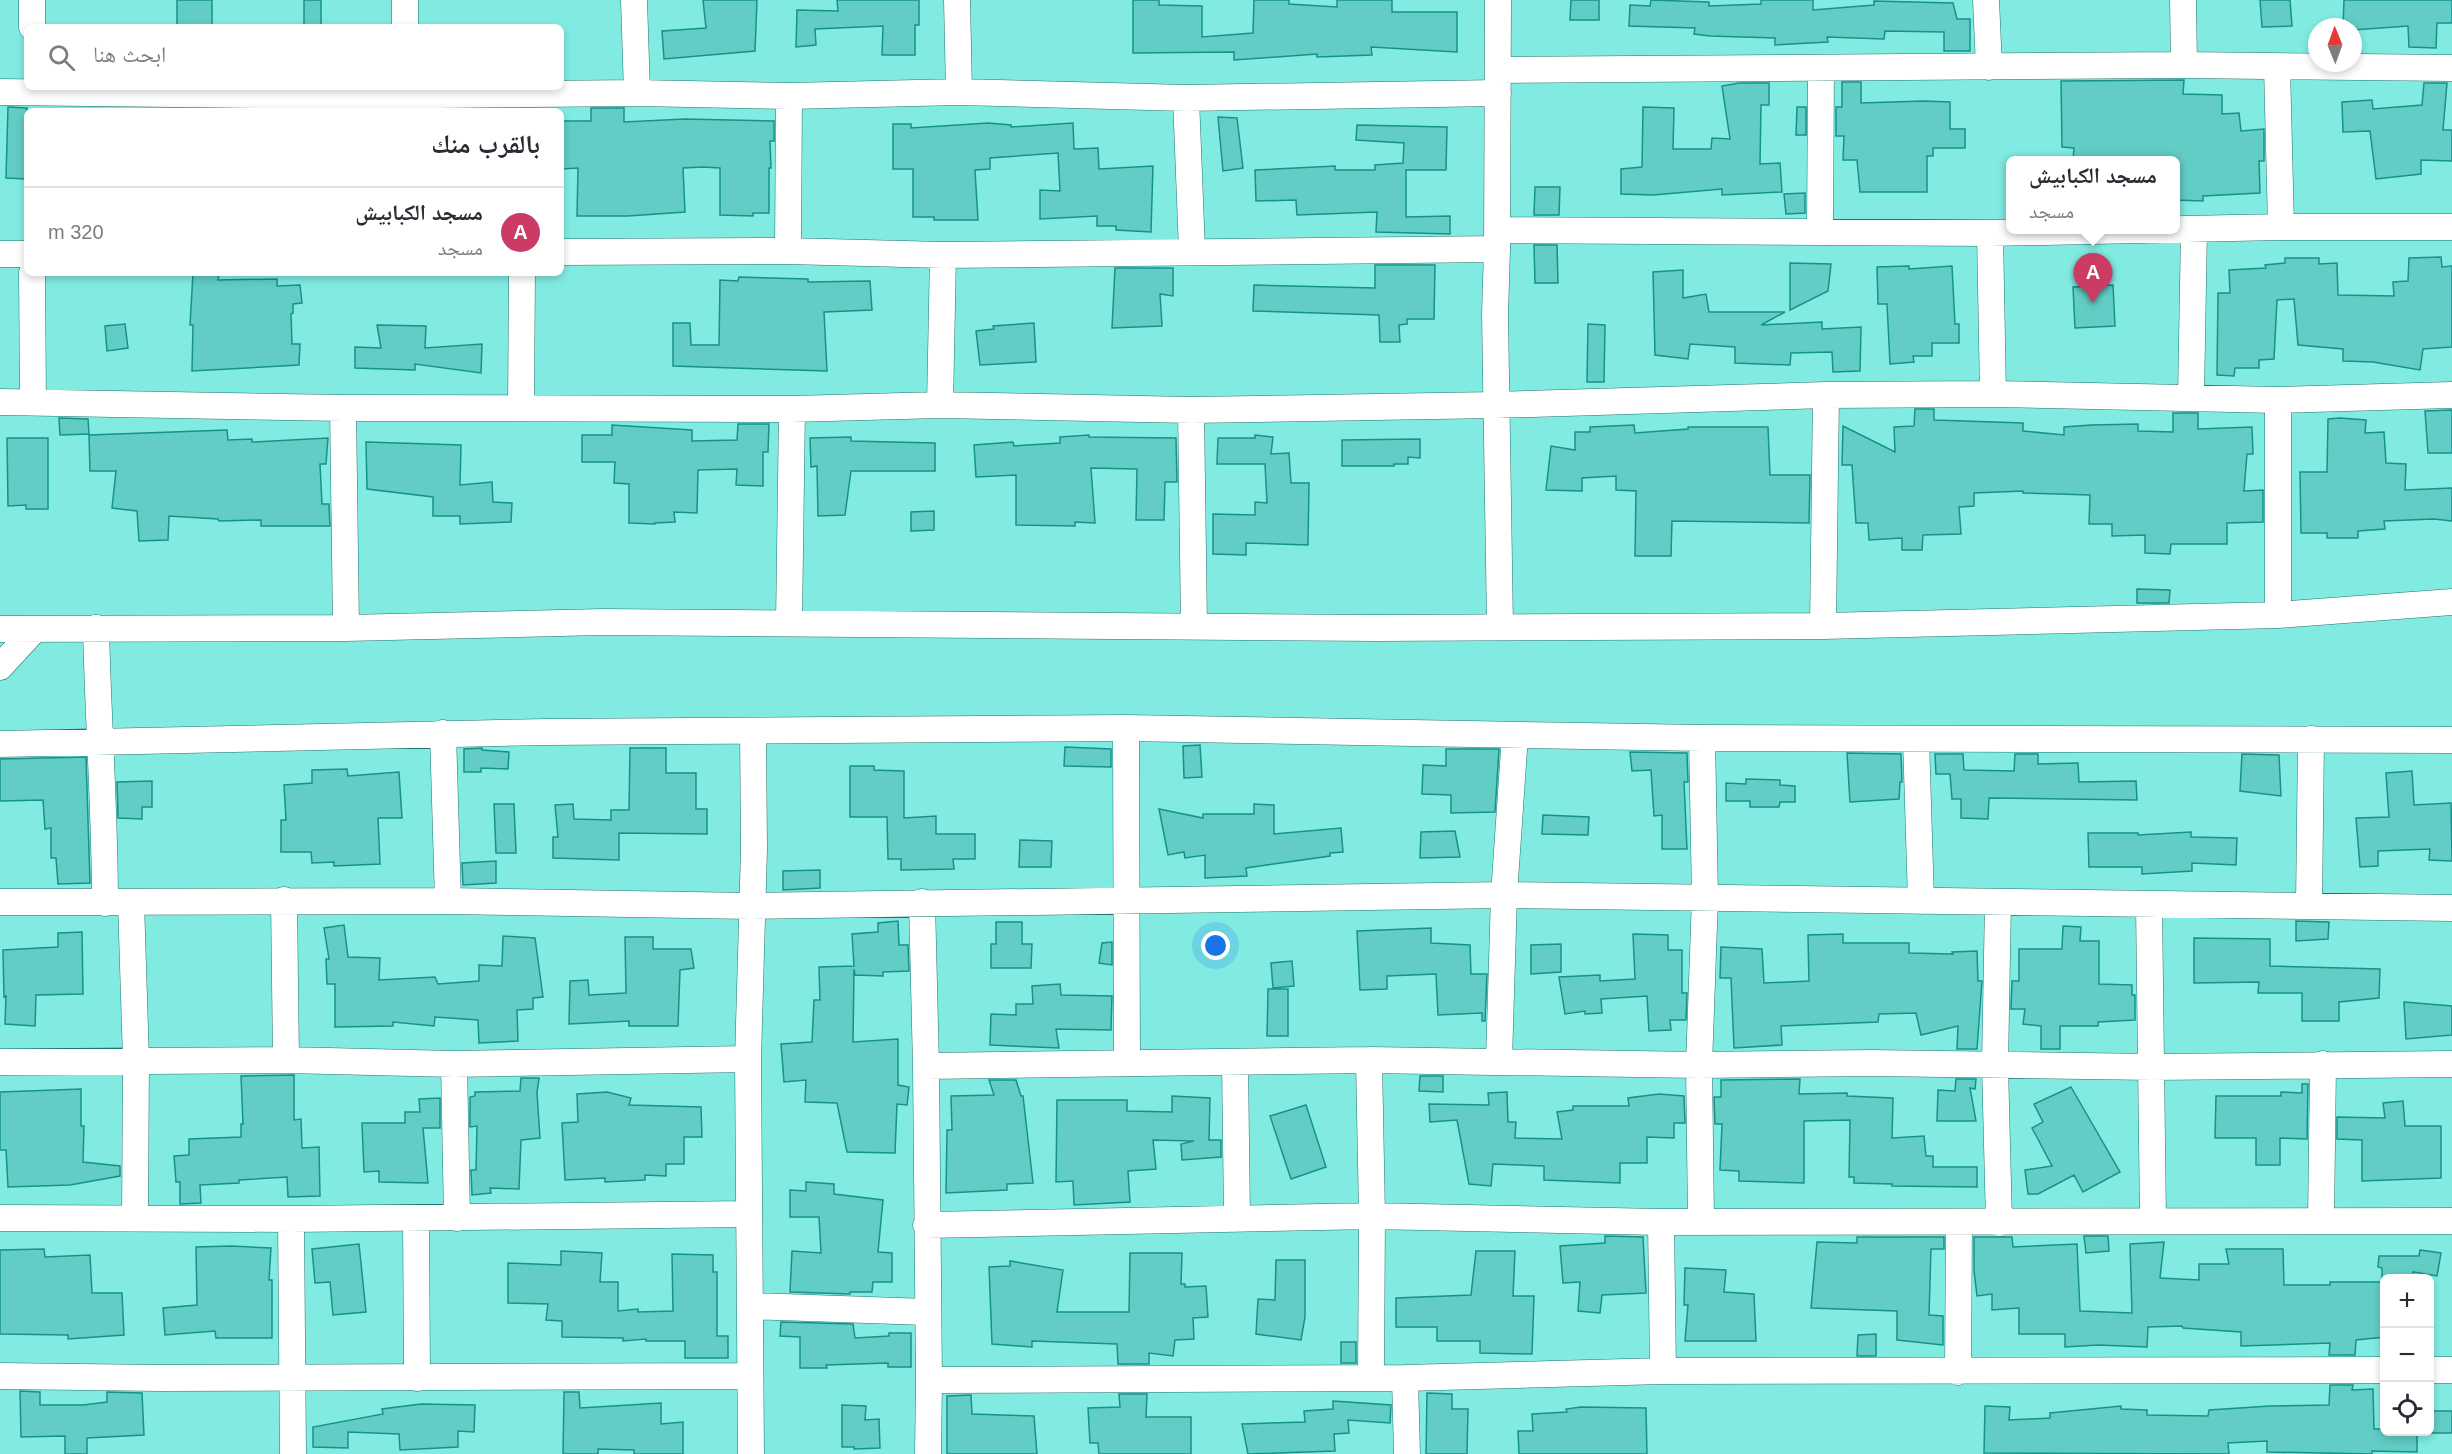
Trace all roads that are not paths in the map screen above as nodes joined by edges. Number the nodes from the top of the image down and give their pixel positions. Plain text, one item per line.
1 (32, 0) edge
2 (405, 0) edge
3 (634, 0) edge
4 (957, 0) edge
5 (1498, 0) edge
6 (1986, 0) edge
7 (2183, 0) edge
8 (32, 24) edge
9 (405, 24) edge
10 (2184, 65) junction
11 (1989, 67) junction
12 (2277, 67) junction
13 (2452, 68) edge
14 (1821, 69) junction
15 (1498, 82) junction
16 (33, 90) edge
17 (407, 91) edge
18 (0, 92) edge
19 (959, 92) junction
20 (637, 93) junction
21 (789, 96) junction
22 (1186, 98) junction
23 (343, 103) edge
24 (2281, 227) junction
25 (2452, 227) edge
26 (2180, 229) edge
27 (2194, 229) junction
28 (1820, 231) junction
29 (1990, 232) junction
30 (2006, 232) edge
31 (1497, 239) junction
32 (788, 251) junction
33 (1192, 251) junction
34 (564, 252) edge
35 (0, 254) edge
36 (24, 255) edge
37 (943, 255) junction
38 (32, 276) edge
39 (522, 276) edge
40 (1993, 394) junction
41 (1826, 395) junction
42 (2452, 395) edge
43 (2191, 397) junction
44 (2278, 400) junction
45 (0, 402) edge
46 (33, 402) junction
47 (940, 405) junction
48 (1495, 405) junction
49 (521, 407) junction
50 (343, 408) junction
51 (792, 409) junction
52 (1191, 410) junction
53 (2452, 602) edge
54 (2278, 615) junction
55 (789, 623) junction
56 (1194, 626) junction
57 (1500, 626) junction
58 (1823, 626) junction
59 (96, 628) junction
60 (346, 628) junction
61 (0, 629) edge
62 (35, 629) junction
63 (0, 667) edge
64 (1126, 728) junction
65 (753, 731) junction
66 (443, 734) junction
67 (1515, 735) junction
68 (1702, 738) junction
69 (1916, 739) junction
70 (2311, 739) junction
71 (2452, 740) edge
72 (99, 743) junction
73 (0, 744) edge
74 (1504, 895) junction
75 (1705, 898) junction
76 (284, 900) junction
77 (447, 901) junction
78 (1128, 901) junction
79 (1921, 901) junction
80 (0, 902) edge
81 (131, 902) junction
82 (922, 902) junction
83 (1998, 902) junction
84 (105, 903) junction
85 (2149, 905) junction
86 (2309, 905) junction
87 (751, 906) junction
88 (2452, 908) edge
89 (748, 1059) junction
90 (136, 1060) junction
91 (286, 1060) junction
92 (1369, 1060) junction
93 (1500, 1060) junction
94 (0, 1062) edge
95 (1127, 1063) junction
96 (1235, 1063) junction
97 (454, 1064) junction
98 (2323, 1064) junction
99 (2452, 1064) edge
100 (1699, 1065) junction
101 (1995, 1065) junction
102 (926, 1066) junction
103 (2152, 1067) junction
104 (749, 1214) junction
105 (1372, 1216) junction
106 (135, 1217) junction
107 (0, 1218) edge
108 (416, 1218) junction
109 (457, 1218) junction
110 (1237, 1218) junction
111 (291, 1219) junction
112 (2153, 1220) junction
113 (2321, 1221) junction
114 (2452, 1221) edge
115 (1662, 1222) junction
116 (1701, 1222) junction
117 (1959, 1223) junction
118 (1999, 1223) junction
119 (926, 1225) junction
120 (751, 1306) junction
121 (927, 1312) junction
122 (2380, 1370) edge
123 (2434, 1370) edge
124 (2452, 1370) edge
125 (1663, 1371) junction
126 (1958, 1372) junction
127 (0, 1376) edge
128 (750, 1376) junction
129 (292, 1378) junction
130 (417, 1378) junction
131 (1371, 1378) junction
132 (1405, 1378) junction
133 (929, 1380) junction
134 (293, 1454) edge
135 (751, 1454) edge
136 (928, 1454) edge
137 (1407, 1454) edge

1 - 8 street
2 - 9 street
3 - 20 street
4 - 19 street
5 - 15 street
6 - 11 street
7 - 10 street
10 - 11 street
10 - 12 street
11 - 14 street
12 - 13 street
12 - 24 street
14 - 15 street
14 - 28 street
15 - 22 street
15 - 31 street
16 - 18 street
16 - 23 street
17 - 20 street
17 - 23 street
19 - 21 street
19 - 22 street
20 - 21 street
21 - 32 street
22 - 33 street
24 - 25 street
24 - 27 street
26 - 27 street
27 - 43 street
28 - 29 street
28 - 31 street
29 - 30 street
29 - 40 street
31 - 33 street
31 - 48 street
32 - 34 street
32 - 37 street
33 - 37 street
35 - 36 street
37 - 47 street
38 - 46 street
39 - 49 street
40 - 41 street
40 - 43 street
41 - 48 street
41 - 58 street
42 - 44 street
43 - 44 street
44 - 54 street
45 - 46 street
46 - 50 street
47 - 51 street
47 - 52 street
48 - 52 street
48 - 57 street
49 - 50 street
49 - 51 street
50 - 60 street
51 - 55 street
52 - 56 street
53 - 54 street
54 - 58 street
55 - 56 street
55 - 60 street
56 - 57 street
57 - 58 street
59 - 60 street
59 - 62 street
59 - 72 street
61 - 62 street
62 - 63 street
64 - 65 street
64 - 67 street
64 - 78 street
65 - 66 street
65 - 87 street
66 - 72 street
66 - 77 street
67 - 68 street
67 - 74 street
68 - 69 street
68 - 75 street
69 - 70 street
69 - 79 street
70 - 71 street
70 - 86 street
72 - 73 street
72 - 84 street
74 - 75 street
74 - 78 street
74 - 93 street
75 - 79 street
75 - 100 street
76 - 77 street
76 - 81 street
76 - 91 street
77 - 87 street
78 - 82 street
78 - 95 street
79 - 83 street
80 - 84 street
81 - 84 street
81 - 90 street
82 - 87 street
82 - 102 street
83 - 85 street
83 - 101 street
85 - 86 street
85 - 103 street
86 - 88 street
87 - 89 street
89 - 97 street
89 - 104 street
90 - 91 street
90 - 94 street
90 - 106 street
91 - 97 street
92 - 93 street
92 - 96 street
92 - 105 street
93 - 100 street
95 - 96 street
95 - 102 street
96 - 110 street
97 - 109 street
98 - 99 street
98 - 103 street
98 - 113 street
100 - 101 street
100 - 116 street
101 - 103 street
101 - 118 street
102 - 119 street
103 - 112 street
104 - 109 street
104 - 120 street
105 - 110 street
105 - 115 street
105 - 131 street
106 - 107 street
106 - 111 street
108 - 109 street
108 - 111 street
108 - 130 street
110 - 119 street
111 - 129 street
112 - 113 street
112 - 118 street
113 - 114 street
115 - 116 street
115 - 125 street
116 - 117 street
117 - 118 street
117 - 126 street
119 - 121 street
120 - 121 street
120 - 128 street
121 - 133 street
122 - 126 street
123 - 124 street
125 - 126 street
125 - 132 street
127 - 129 street
128 - 130 street
128 - 135 street
129 - 130 street
129 - 134 street
131 - 132 street
131 - 133 street
132 - 137 street
133 - 136 street

